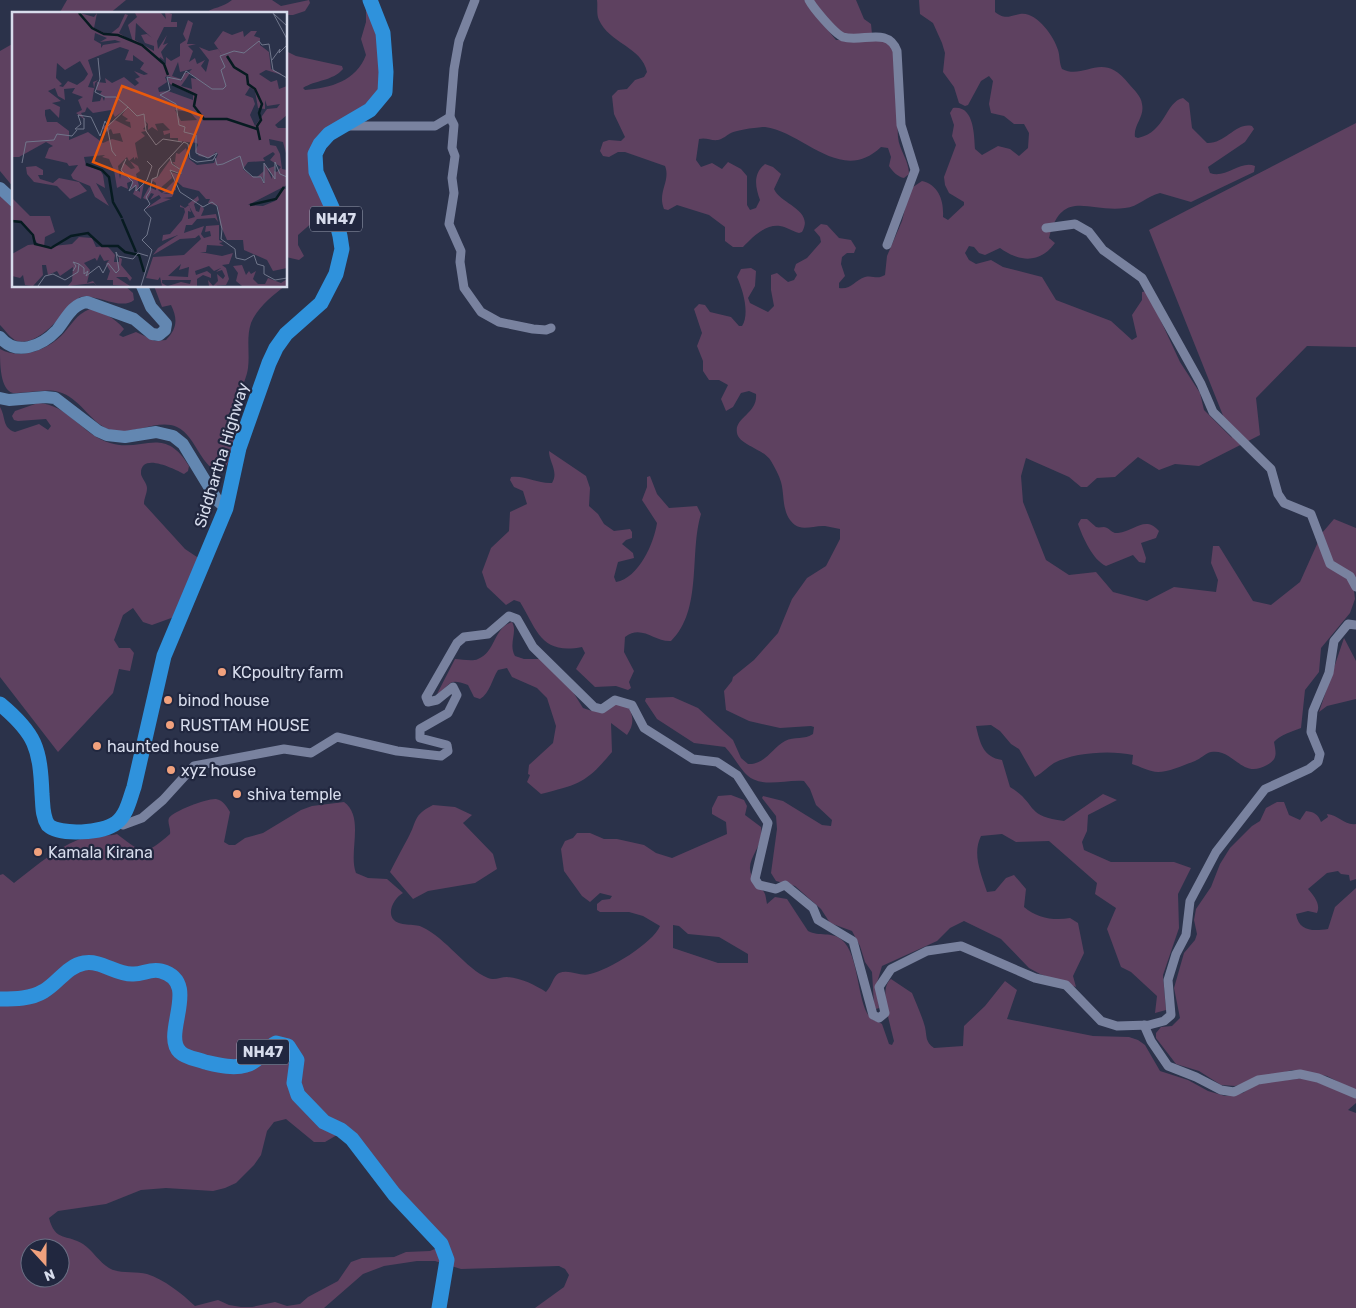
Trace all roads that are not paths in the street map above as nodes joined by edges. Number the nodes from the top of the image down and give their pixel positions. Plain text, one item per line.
1 (370, 0) edge
2 (475, 0) edge
3 (809, 0) edge
4 (450, 117) junction
5 (342, 125) junction
6 (0, 188) edge
7 (12, 199) edge
8 (1046, 228) dead end
9 (887, 245) dead end
10 (143, 288) edge
11 (551, 328) dead end
12 (0, 337) edge
13 (0, 398) edge
14 (226, 508) junction
15 (1356, 587) edge
16 (1355, 621) edge
17 (0, 704) edge
18 (116, 822) junction
19 (0, 999) edge
20 (1144, 1025) junction
21 (1356, 1094) edge
22 (439, 1308) edge

1 - 5 highway, Siddhartha Highway / NH47
2 - 4 street
3 - 9 street
4 - 5 street
4 - 11 street
5 - 14 highway, Siddhartha Highway / NH47
6 - 7 street
8 - 15 street
10 - 12 street
13 - 14 street
14 - 18 highway, Siddhartha Highway / NH47
16 - 20 street
17 - 18 highway
18 - 20 street
19 - 22 highway, NH47
20 - 21 street

